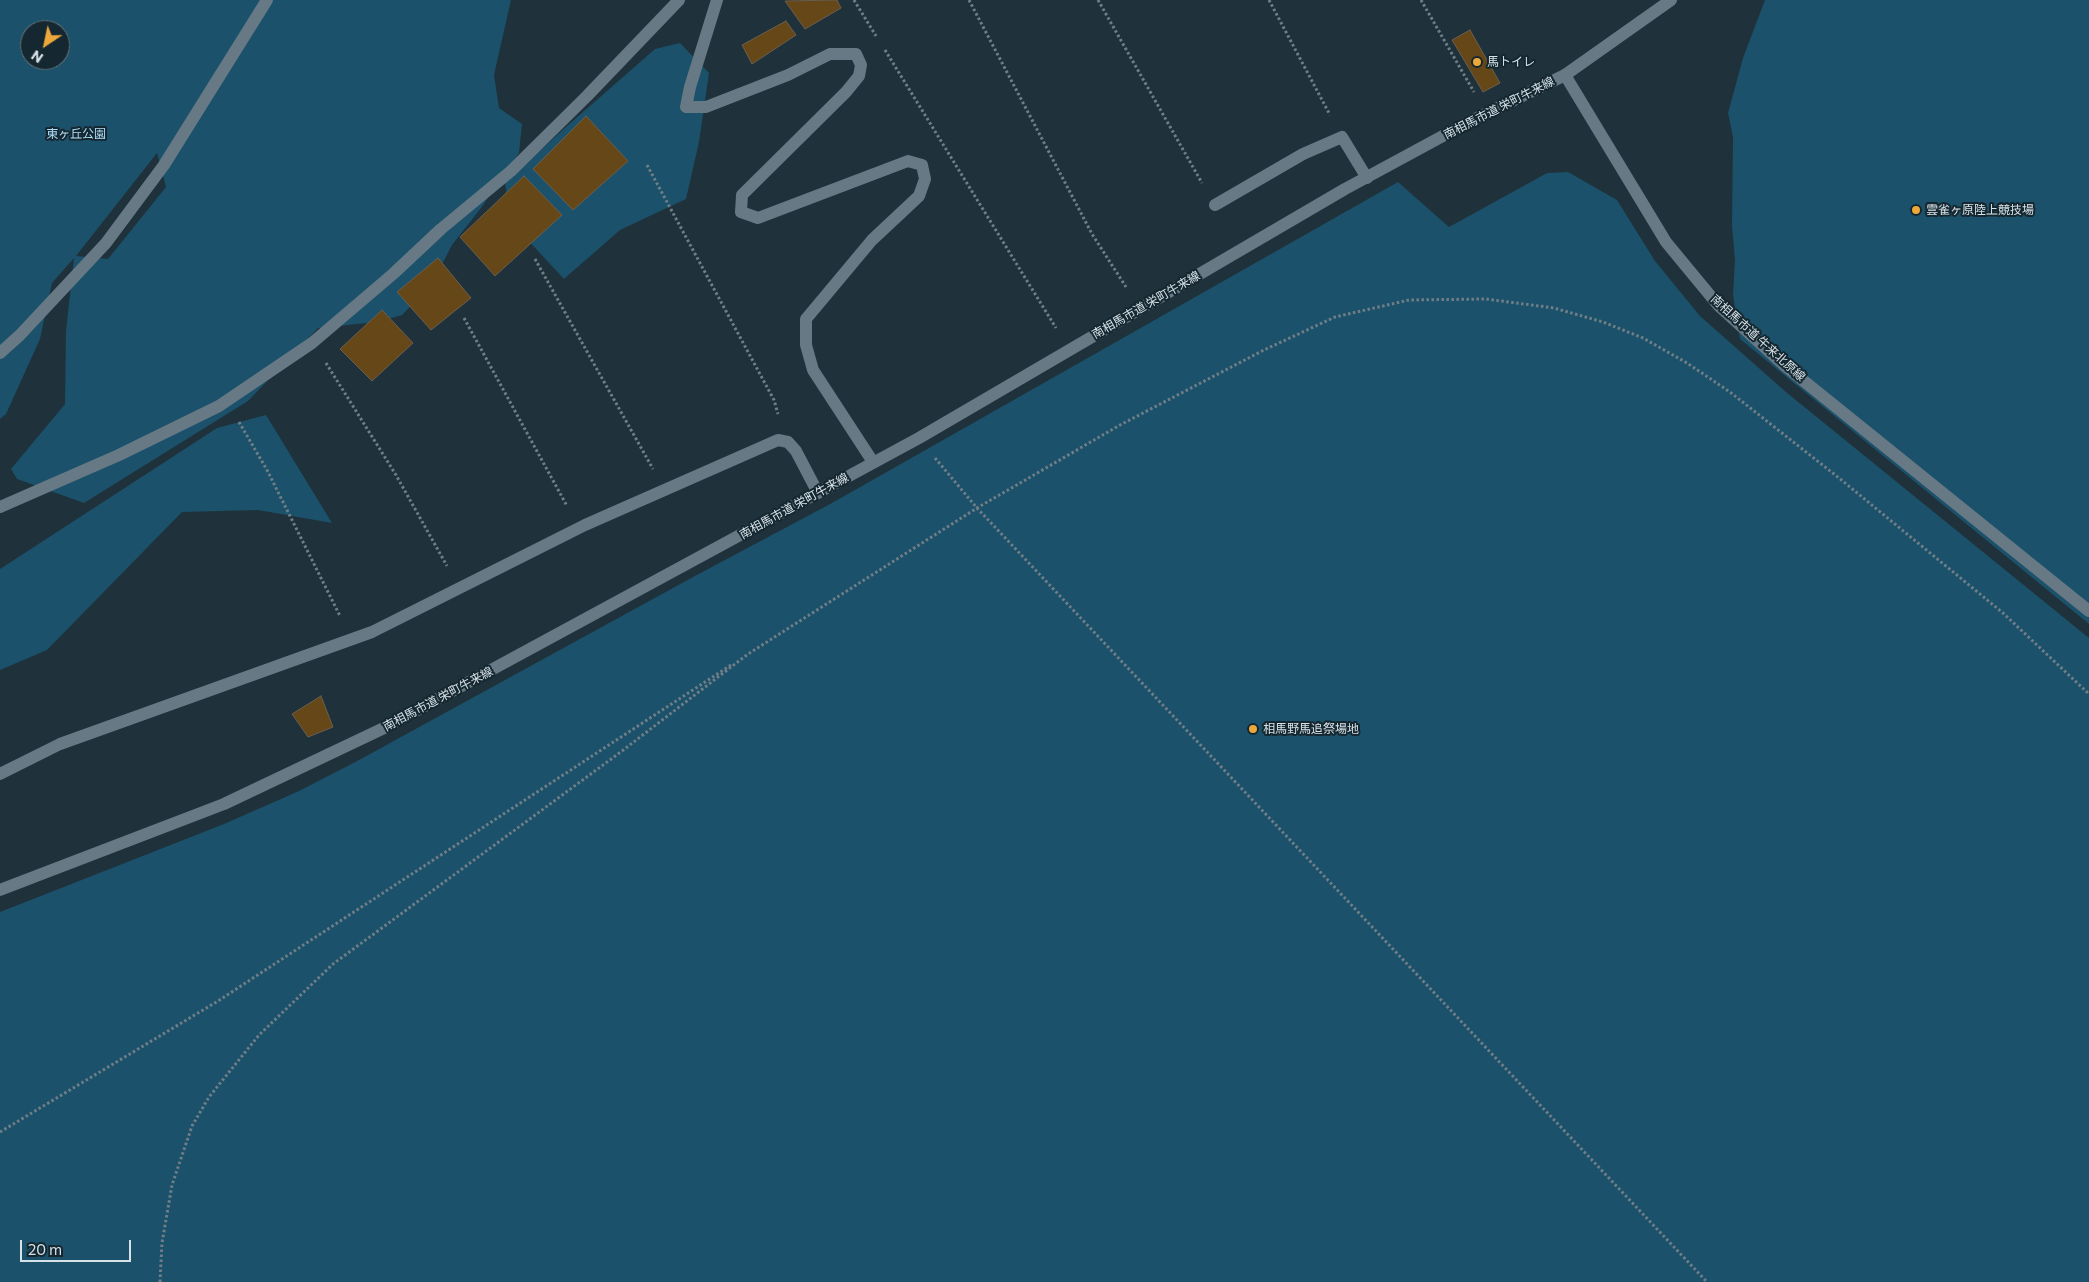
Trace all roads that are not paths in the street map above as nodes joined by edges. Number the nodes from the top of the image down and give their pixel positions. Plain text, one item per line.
1 (267, 0) edge
2 (679, 0) edge
3 (717, 0) edge
4 (1671, 0) edge
5 (1565, 75) junction
6 (1367, 178) junction
7 (1214, 205) road end
8 (0, 353) edge
9 (873, 462) junction
10 (818, 492) junction
11 (0, 507) edge
12 (2089, 611) edge
13 (0, 774) edge
14 (0, 890) edge

1 - 8 street
2 - 11 street
3 - 9 street
4 - 5 street
5 - 6 street, 南相馬市道 栄町牛来線
5 - 12 street, 南相馬市道 牛来北原線
6 - 7 street
6 - 9 street, 南相馬市道 栄町牛来線
9 - 10 street, 南相馬市道 栄町牛来線
10 - 13 street
10 - 14 street, 南相馬市道 栄町牛来線

